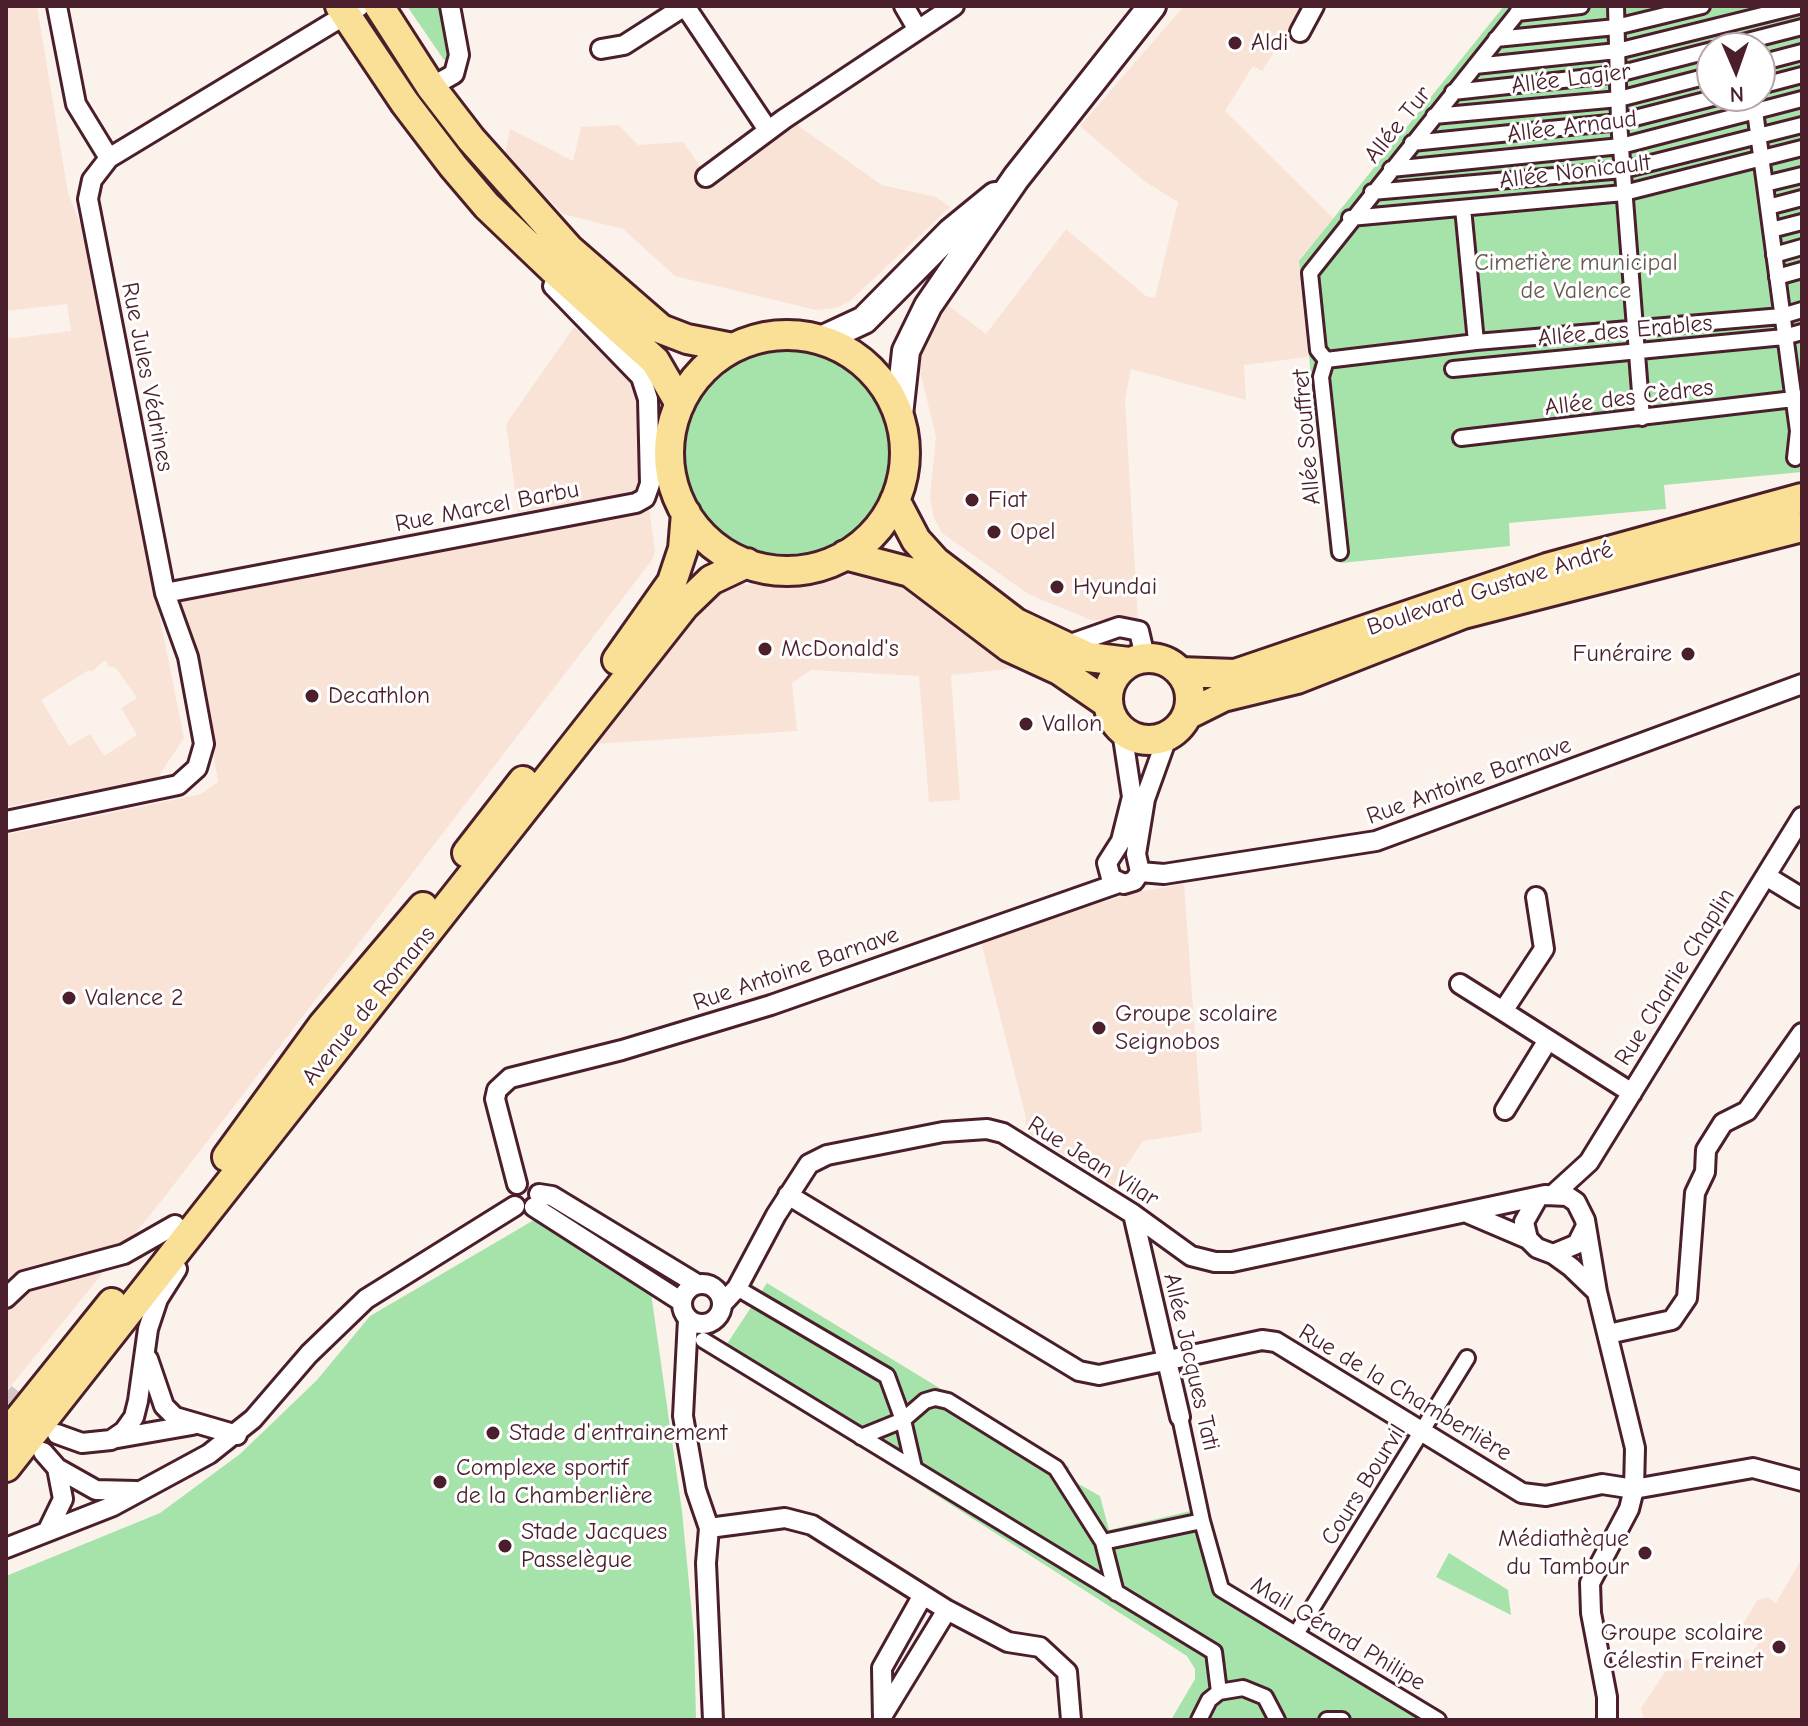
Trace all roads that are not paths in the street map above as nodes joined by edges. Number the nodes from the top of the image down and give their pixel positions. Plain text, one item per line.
1 (57, 6) edge
2 (379, 6) edge
3 (450, 6) edge
4 (904, 6) edge
5 (954, 6) edge
6 (1152, 6) edge
7 (1314, 6) edge
8 (1581, 6) edge
9 (1616, 6) edge
10 (1702, 6) edge
11 (1799, 6) edge
12 (349, 9) edge
13 (1520, 10) edge
14 (1741, 13) edge
15 (1616, 27) junction
16 (1802, 27) edge
17 (918, 30) junction
18 (1300, 32) dead end
19 (1776, 35) edge
20 (1496, 39) junction
21 (601, 49) dead end
22 (1617, 51) junction
23 (1802, 52) edge
24 (1696, 54) edge
25 (1776, 59) edge
26 (1475, 66) junction
27 (1618, 74) junction
28 (1802, 75) edge
29 (1696, 79) edge
30 (1776, 82) edge
31 (431, 87) junction
32 (1453, 92) junction
33 (1619, 99) junction
34 (1802, 99) edge
35 (1696, 102) edge
36 (1776, 102) edge
37 (1729, 112) edge
38 (1755, 112) edge
39 (1434, 116) junction
40 (1619, 122) junction
41 (1802, 125) edge
42 (768, 130) junction
43 (1758, 136) junction
44 (1412, 143) junction
45 (1621, 146) junction
46 (1802, 148) edge
47 (1762, 158) junction
48 (103, 164) junction
49 (1391, 169) junction
50 (1623, 170) junction
51 (1802, 175) edge
52 (706, 177) dead end
53 (1016, 178) junction
54 (1765, 184) junction
55 (1372, 192) junction
56 (1624, 193) junction
57 (1802, 198) edge
58 (1768, 207) junction
59 (1463, 208) junction
60 (1350, 218) junction
61 (1802, 222) edge
62 (1771, 230) junction
63 (1802, 247) edge
64 (1774, 255) junction
65 (1802, 270) edge
66 (1310, 273) joint
67 (1777, 277) junction
68 (1802, 310) edge
69 (1782, 316) junction
70 (613, 318) junction
71 (1635, 330) junction
72 (1802, 332) edge
73 (1784, 337) junction
74 (821, 340) junction
75 (1476, 342) junction
76 (733, 348) junction
77 (1637, 352) junction
78 (1326, 360) junction
79 (1453, 369) dead end
80 (1798, 399) edge
81 (680, 404) junction
82 (899, 415) junction
83 (1642, 418) junction
84 (1461, 438) dead end
85 (1795, 458) dead end
86 (1802, 498) edge
87 (895, 500) junction
88 (686, 513) junction
89 (1802, 527) edge
90 (1340, 552) dead end
91 (845, 555) junction
92 (747, 563) junction
93 (165, 593) junction
94 (1137, 660) junction
95 (1180, 672) junction
96 (1802, 684) edge
97 (1107, 703) junction
98 (1177, 725) junction
99 (1122, 731) junction
100 (1802, 817) edge
101 (6, 821) edge
102 (1117, 850) junction
103 (1138, 863) junction
104 (1113, 876) junction
105 (1766, 876) junction
106 (1536, 897) dead end
107 (1802, 898) edge
108 (1460, 984) dead end
109 (1503, 1011) junction
110 (1802, 1033) edge
111 (1548, 1040) junction
112 (1632, 1093) junction
113 (1505, 1110) dead end
114 (1589, 1162) junction
115 (517, 1184) junction
116 (226, 1185) junction
117 (1555, 1193) junction
118 (788, 1195) junction
119 (1537, 1199) junction
120 (537, 1200) junction
121 (515, 1206) junction
122 (1467, 1213) junction
123 (1133, 1214) junction
124 (1584, 1220) junction
125 (175, 1225) junction
126 (1528, 1239) junction
127 (1553, 1254) junction
128 (745, 1270) junction
129 (703, 1285) junction
130 (737, 1288) junction
131 (1597, 1292) junction
132 (6, 1298) edge
133 (723, 1303) junction
134 (685, 1310) junction
135 (707, 1331) junction
136 (1608, 1334) junction
137 (145, 1345) junction
138 (1467, 1358) dead end
139 (689, 1359) junction
140 (1166, 1360) junction
141 (1180, 1417) joint
142 (903, 1420) junction
143 (192, 1425) junction
144 (1423, 1433) junction
145 (57, 1434) dead end
146 (6, 1435) edge
147 (237, 1435) junction
148 (861, 1437) junction
149 (111, 1440) junction
150 (43, 1452) dead end
151 (6, 1467) edge
152 (57, 1468) junction
153 (914, 1468) junction
154 (1802, 1481) edge
155 (1634, 1489) junction
156 (143, 1490) junction
157 (1202, 1521) junction
158 (709, 1528) junction
159 (47, 1532) junction
160 (1103, 1542) junction
161 (6, 1548) edge
162 (1116, 1593) junction
163 (923, 1595) junction
164 (947, 1610) junction
165 (1296, 1634) junction
166 (1219, 1692) junction
167 (884, 1716) edge
168 (713, 1720) edge
169 (1071, 1720) edge
170 (1199, 1720) edge
171 (1277, 1720) edge
172 (1327, 1720) edge
173 (1342, 1720) edge
174 (1438, 1720) edge
175 (1607, 1720) edge

1 - 48 street
2 - 31 main road
3 - 31 street
4 - 17 street
5 - 17 street
6 - 53 main road
7 - 18 street
8 - 13 street
9 - 15 street
10 - 15 street
11 - 14 street
12 - 48 street
12 - 70 main road
13 - 20 street, Allée Tur
14 - 22 street
15 - 20 street
15 - 22 street
16 - 19 street
17 - 42 street
20 - 26 street, Allée Tur
21 - 42 street
22 - 26 street
22 - 27 street
23 - 25 street
24 - 27 street
26 - 32 street, Allée Tur
27 - 32 street
27 - 33 street
28 - 30 street
29 - 33 street, Allée Lagier
31 - 70 main road
32 - 39 street, Allée Tur
33 - 39 street, Allée Lagier
33 - 40 street
34 - 36 street, Allée Arnaud
35 - 40 street
37 - 45 street, Allée Arnaud
38 - 43 street
39 - 44 street, Allée Tur
40 - 44 street
40 - 45 street
41 - 43 street
42 - 52 street
43 - 47 street
43 - 50 street
44 - 49 street, Allée Tur
45 - 49 street, Allée Arnaud
45 - 50 street
46 - 47 street, Allée Nonicault
47 - 54 street
47 - 56 street, Allée Nonicault
48 - 93 street, Rue Jules Védrines
49 - 55 street, Allée Tur
50 - 55 street
50 - 56 street
51 - 54 street
53 - 74 main road
53 - 82 main road
54 - 58 street
55 - 60 street, Allée Tur
56 - 59 street, Allée Nonicault
56 - 71 street
57 - 58 street
58 - 62 street
59 - 60 street, Allée Nonicault
59 - 75 street
60 - 66 street, Allée Tur
61 - 62 street
62 - 64 street
63 - 64 street
64 - 67 street
65 - 67 street
66 - 78 street, Allée Souffret
67 - 69 street
68 - 69 street
69 - 71 street
69 - 73 street
70 - 76 main road
70 - 81 main road
70 - 93 street, Rue Marcel Barbu
71 - 75 street
71 - 77 street
72 - 73 street, Allée des Erables
73 - 77 street, Allée des Erables
73 - 80 street
74 - 76 main road
74 - 82 main road
75 - 78 street
76 - 81 main road
77 - 79 street, Allée des Erables
77 - 83 street
78 - 90 street, Allée Souffret
80 - 83 street, Allée des Cèdres
80 - 85 street
81 - 88 main road
82 - 87 main road
83 - 84 street, Allée des Cèdres
86 - 95 main road, Boulevard Gustave André
87 - 91 main road
87 - 94 main road, Boulevard Gustave André
88 - 92 main road
88 - 125 main road, Avenue de Romans
89 - 98 main road, Boulevard Gustave André
91 - 92 main road
91 - 97 main road
92 - 116 main road, Avenue de Romans
93 - 101 street, Rue Jules Védrines
94 - 95 main road, Boulevard Gustave André
94 - 97 main road
95 - 98 main road
96 - 103 street, Rue Antoine Barnave
97 - 99 main road
98 - 99 main road, Boulevard Gustave André
98 - 103 street
99 - 102 street
100 - 105 street, Rue Charlie Chaplin
102 - 103 street
102 - 104 street
103 - 104 street
104 - 115 street, Rue Antoine Barnave
105 - 107 street
105 - 112 street, Rue Charlie Chaplin
106 - 109 street
108 - 109 street
109 - 111 street
110 - 136 street
111 - 112 street
111 - 113 street
112 - 114 street, Rue Charlie Chaplin
114 - 117 street, Rue Charlie Chaplin
114 - 124 street, Rue Charlie Chaplin
115 - 120 street
115 - 121 street
116 - 137 street
116 - 151 main road, Avenue de Romans
117 - 119 street, Rue Jean Vilar
117 - 124 street
118 - 123 street, Rue Jean Vilar
118 - 128 street, Rue Jean Vilar
118 - 140 street, Rue de la Chamberlière
119 - 122 street, Rue Jean Vilar
119 - 126 street
120 - 121 street
120 - 129 street
120 - 134 street
121 - 147 street
122 - 123 street, Rue Jean Vilar
122 - 126 street
123 - 140 street, Allée Jacques Tati
124 - 127 street
124 - 131 street
125 - 132 street
125 - 146 main road, Avenue de Romans
126 - 127 street
127 - 131 street
128 - 129 street
128 - 130 street, Rue Jean Vilar
129 - 133 street
129 - 134 street
130 - 133 street, Rue Jean Vilar
130 - 142 street
131 - 136 street
133 - 135 street
134 - 135 street
134 - 139 street
135 - 139 street
135 - 148 street
136 - 155 street
137 - 143 street
137 - 149 street
138 - 144 street, Cours Bourvil
139 - 158 street
140 - 141 street, Allée Jacques Tati
140 - 144 street, Rue de la Chamberlière
141 - 157 street, Allée Jacques Tati
142 - 148 street
142 - 153 street
142 - 160 street
143 - 147 street
143 - 149 street
144 - 155 street, Rue de la Chamberlière
144 - 165 street, Cours Bourvil
145 - 149 street
147 - 156 street
148 - 153 street
150 - 152 street
152 - 156 street
152 - 159 street
153 - 162 street
154 - 155 street, Rue de la Chamberlière
155 - 175 street
156 - 159 street
157 - 160 street
157 - 165 street, Mail Gérard Philipe
158 - 163 street
158 - 168 street
159 - 161 street
160 - 162 street
162 - 166 street
163 - 164 street
163 - 167 street
164 - 167 street
164 - 169 street
165 - 174 street, Mail Gérard Philipe
166 - 170 street
166 - 171 street
172 - 173 street

